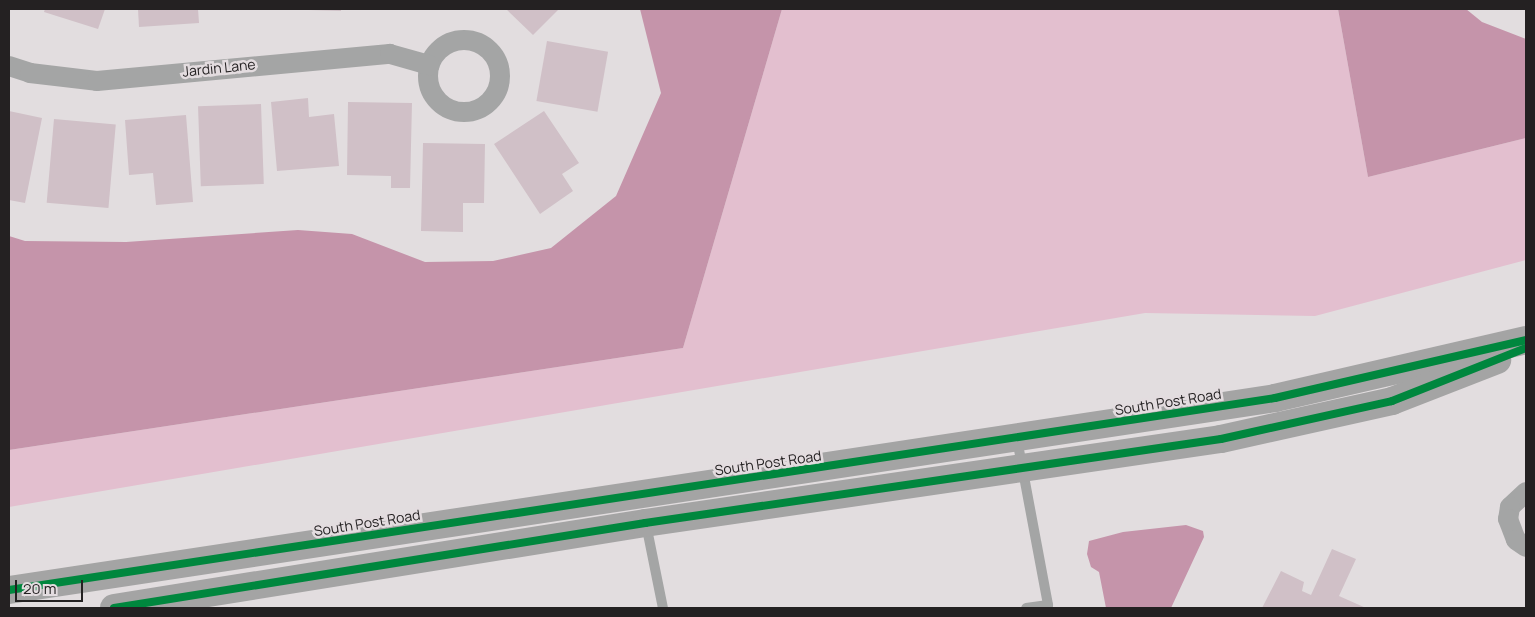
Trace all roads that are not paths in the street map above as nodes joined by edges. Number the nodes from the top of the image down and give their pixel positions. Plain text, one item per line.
1 (429, 65) dead end
2 (9, 66) edge
3 (1526, 340) edge
4 (1526, 348) edge
5 (1017, 438) junction
6 (1022, 468) junction
7 (1526, 492) edge
8 (645, 523) junction
9 (1526, 547) edge
10 (9, 590) edge
11 (1048, 607) edge
12 (114, 608) edge
13 (663, 608) edge
14 (1026, 608) edge

1 - 2 street, Jardin Lane
3 - 5 street, South Post Road
4 - 6 street
5 - 6 lane
5 - 10 street, South Post Road
6 - 8 street
6 - 11 lane
7 - 9 street
8 - 12 street
8 - 13 lane
11 - 14 lane

